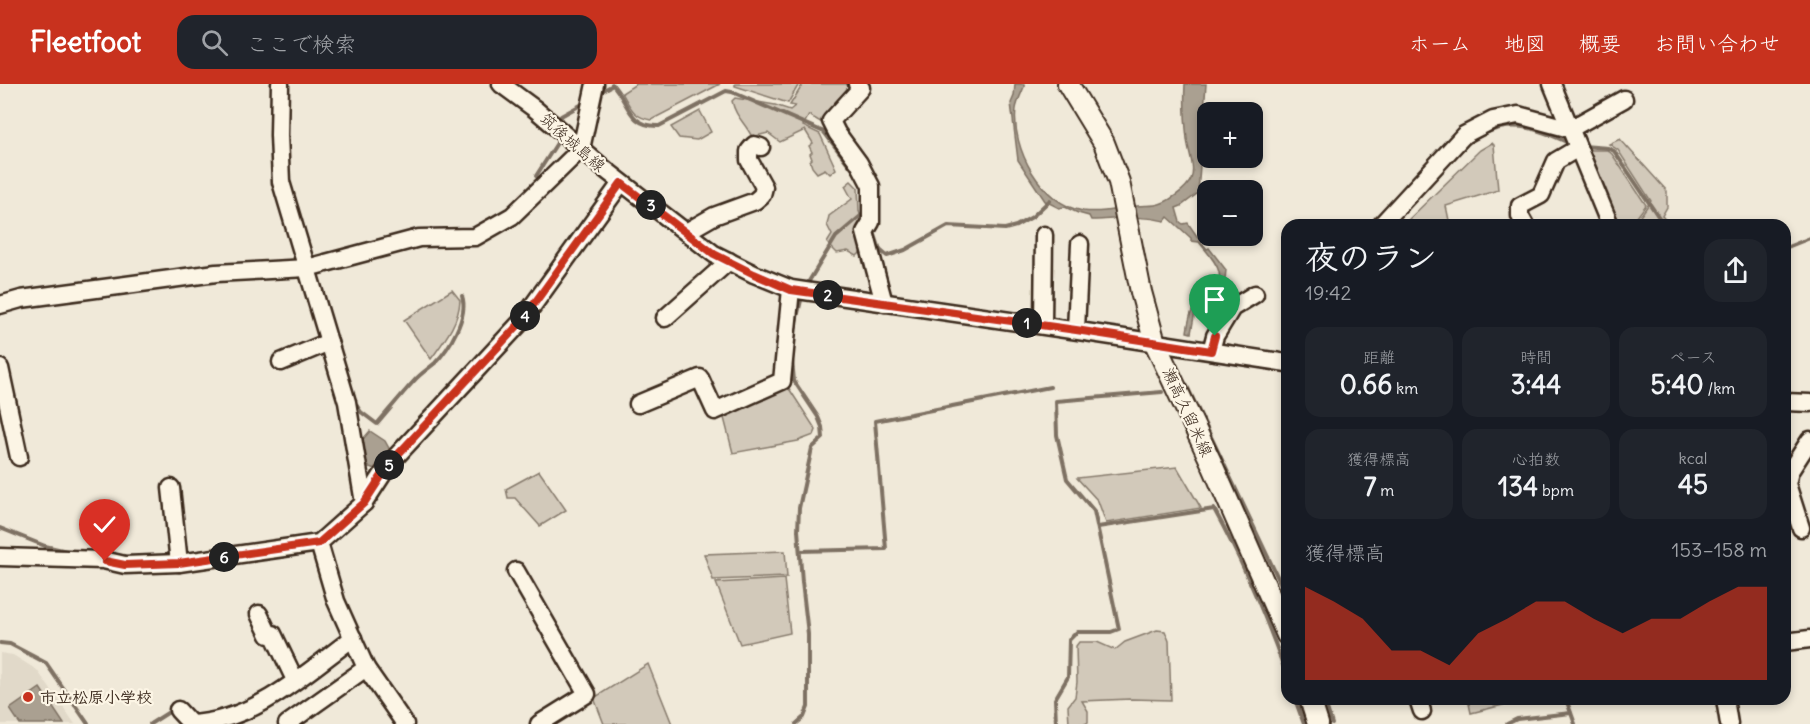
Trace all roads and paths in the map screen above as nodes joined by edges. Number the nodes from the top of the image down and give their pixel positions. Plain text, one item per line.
1 (280, 84) edge
2 (501, 84) edge
3 (595, 84) edge
4 (857, 84) edge
5 (1068, 84) edge
6 (1552, 84) edge
7 (1623, 99) dead end
8 (1570, 129) junction
9 (761, 147) dead end
10 (1578, 148) junction
11 (581, 149) junction
12 (621, 183) junction
13 (1387, 219) edge
14 (1522, 219) edge
15 (1608, 219) edge
16 (686, 232) junction
17 (1044, 235) dead end
18 (1080, 244) dead end
19 (729, 261) junction
20 (307, 268) junction
21 (791, 290) junction
22 (1255, 294) dead end
23 (884, 303) junction
24 (0, 305) edge
25 (665, 318) dead end
26 (1043, 326) junction
27 (1076, 330) junction
28 (329, 342) junction
29 (1155, 343) junction
30 (1211, 351) junction
31 (281, 362) dead end
32 (1281, 362) edge
33 (0, 368) edge
34 (1791, 402) edge
35 (1810, 403) edge
36 (638, 404) dead end
37 (1810, 440) edge
38 (19, 457) dead end
39 (1791, 469) edge
40 (171, 488) dead end
41 (1791, 497) edge
42 (364, 503) junction
43 (1801, 528) dead end
44 (319, 543) junction
45 (0, 557) edge
46 (179, 563) junction
47 (516, 571) dead end
48 (259, 614) dead end
49 (1281, 619) edge
50 (353, 638) junction
51 (1810, 639) edge
52 (1791, 641) edge
53 (366, 668) junction
54 (295, 680) junction
55 (1312, 705) edge
56 (1726, 705) edge
57 (178, 710) dead end
58 (287, 724) edge
59 (405, 724) edge
60 (539, 724) edge
61 (1318, 724) edge
62 (1729, 724) edge

1 - 20 street
2 - 11 street, 筑後城島線
3 - 11 street
4 - 23 street
5 - 29 main road, 瀬高久留米線
6 - 8 street
7 - 8 street
8 - 10 street
8 - 13 street
9 - 16 street
10 - 14 street
10 - 15 street
11 - 12 street, 筑後城島線
11 - 20 street
12 - 16 street, 筑後城島線
12 - 42 street
16 - 19 street, 筑後城島線
17 - 26 street
18 - 27 street
19 - 21 street, 筑後城島線
19 - 25 street
20 - 24 street
20 - 28 street
21 - 23 street, 筑後城島線
21 - 36 street
22 - 30 street
23 - 26 street, 筑後城島線
26 - 27 street, 筑後城島線
27 - 29 street, 筑後城島線
28 - 31 street
28 - 42 street
29 - 30 street, 筑後城島線
29 - 49 main road, 瀬高久留米線
30 - 32 street, 筑後城島線
33 - 38 street
34 - 35 street
37 - 39 street
40 - 46 street
41 - 43 street
42 - 44 street
44 - 46 street
44 - 50 street
45 - 46 street
47 - 60 street
48 - 54 street
50 - 53 street
50 - 54 street
51 - 52 street
53 - 58 street
53 - 59 street
54 - 57 street
55 - 61 main road
56 - 62 street

